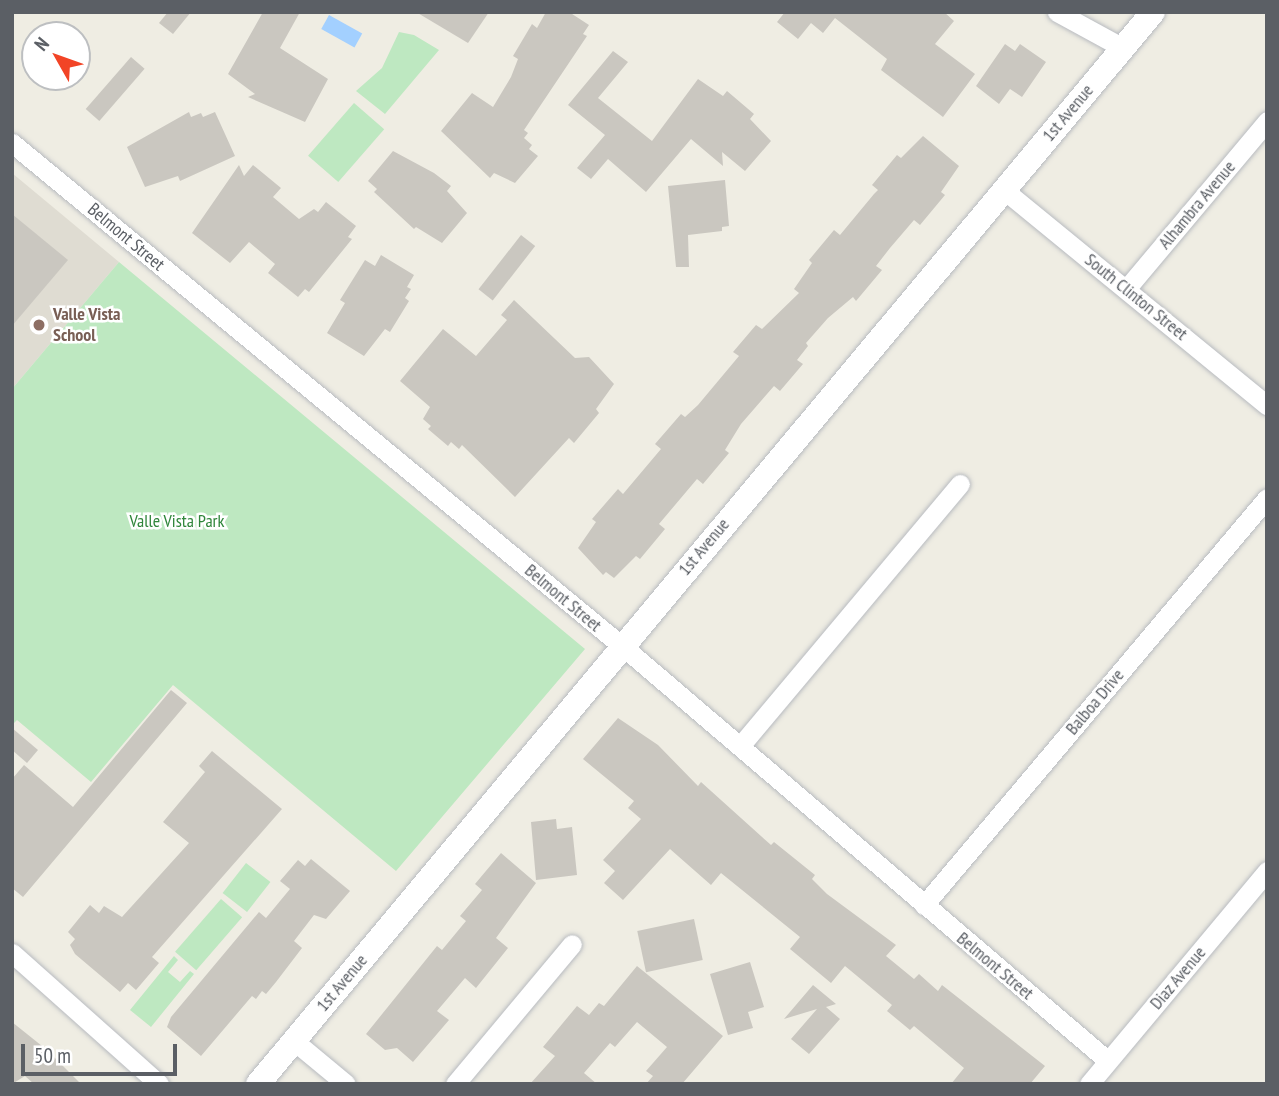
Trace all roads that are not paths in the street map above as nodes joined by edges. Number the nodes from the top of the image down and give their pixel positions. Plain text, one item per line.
1 (1057, 12) edge
2 (1153, 12) edge
3 (1123, 48) junction
4 (1267, 121) edge
5 (12, 143) edge
6 (1004, 190) junction
7 (1127, 289) junction
8 (1267, 405) edge
9 (960, 484) dead end
10 (1267, 498) edge
11 (621, 646) junction
12 (740, 746) junction
13 (1267, 872) edge
14 (924, 905) junction
15 (572, 944) dead end
16 (12, 953) edge
17 (294, 1041) junction
18 (1108, 1061) junction
19 (159, 1084) edge
20 (258, 1084) edge
21 (346, 1084) edge
22 (455, 1084) edge
23 (1090, 1084) edge

1 - 3 street
2 - 3 street, 1st Avenue
3 - 6 street, 1st Avenue
4 - 7 street, Alhambra Avenue
5 - 11 street, Belmont Street
6 - 7 street, South Clinton Street
6 - 11 street, 1st Avenue
7 - 8 street, South Clinton Street
9 - 12 street
10 - 14 street, Balboa Drive
11 - 12 street, Belmont Street
11 - 17 street, 1st Avenue
12 - 14 street, Belmont Street
13 - 18 street, Diaz Avenue
14 - 18 street, Belmont Street
15 - 22 street
16 - 19 street
17 - 20 street, 1st Avenue
17 - 21 street
18 - 23 street, Diaz Avenue

